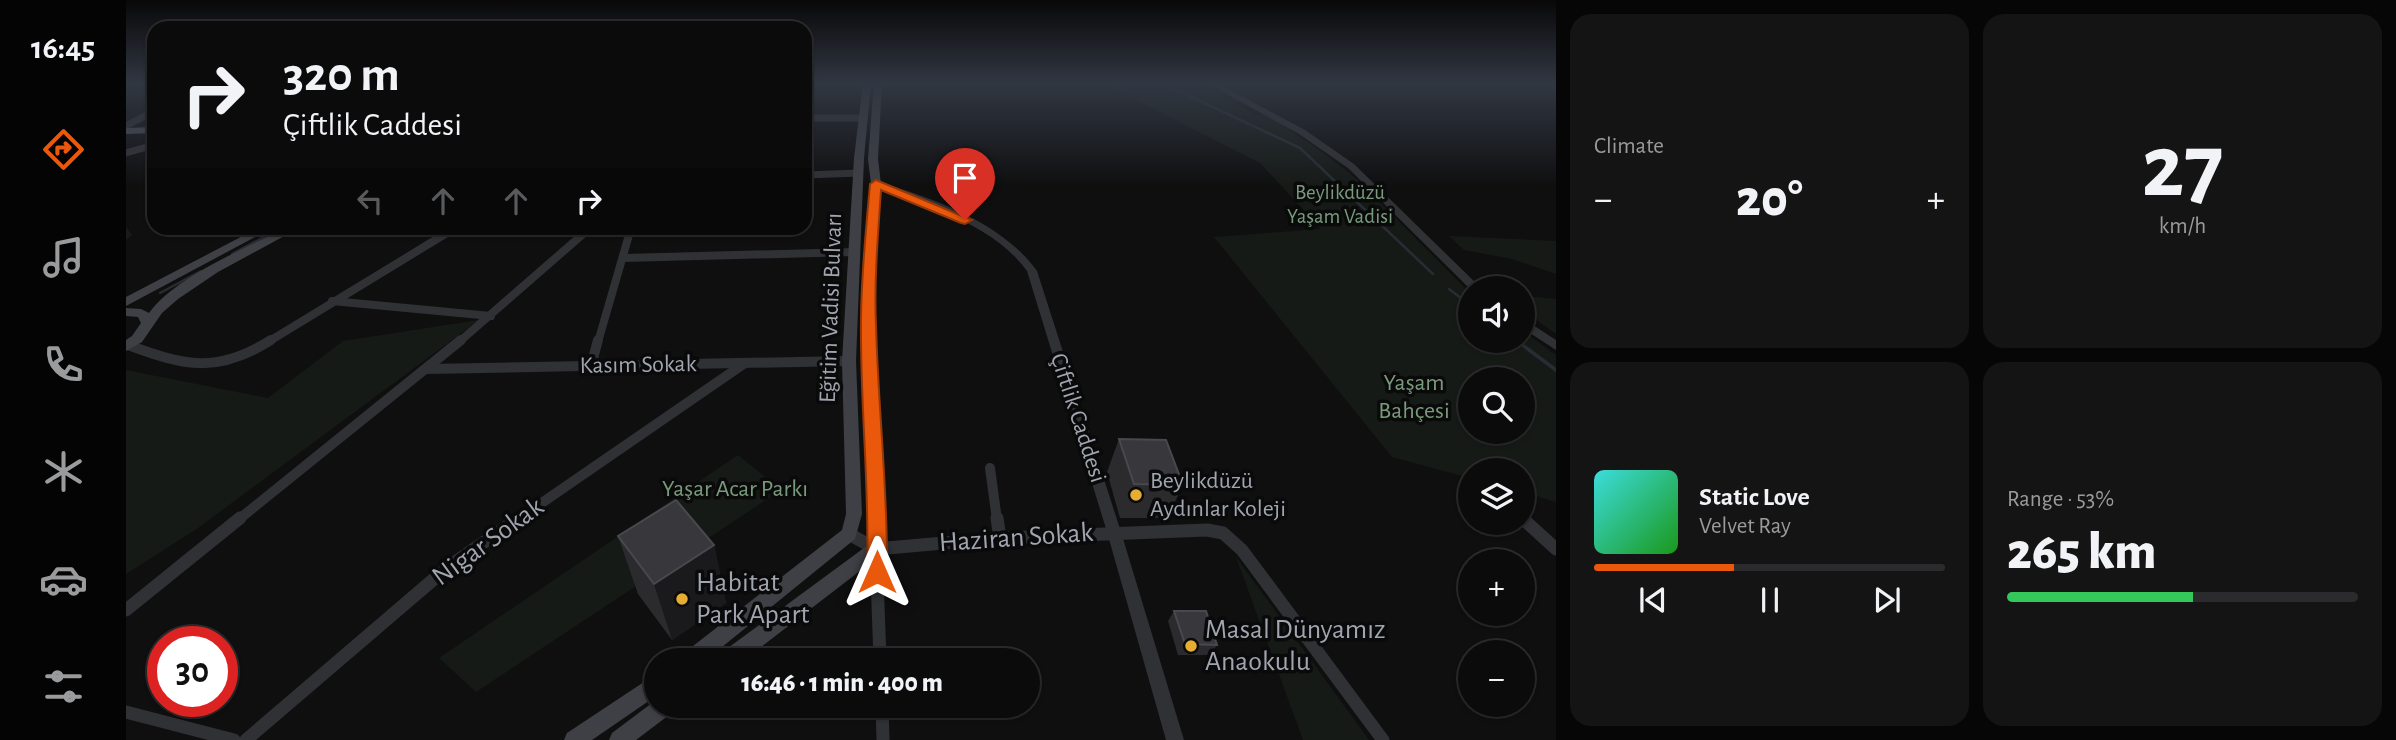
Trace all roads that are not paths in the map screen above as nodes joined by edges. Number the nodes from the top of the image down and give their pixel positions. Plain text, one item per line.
1 (143, 118) edge
2 (812, 118) edge
3 (864, 118) joint
4 (877, 118) edge
5 (1275, 118) edge
6 (126, 128) edge
7 (147, 130) edge
8 (126, 137) edge
9 (147, 137) edge
10 (147, 147) edge
11 (126, 153) edge
12 (859, 173) junction
13 (812, 176) edge
14 (875, 179) junction
15 (254, 235) edge
16 (280, 235) edge
17 (443, 235) edge
18 (582, 235) edge
19 (629, 235) edge
20 (855, 252) junction
21 (624, 258) junction
22 (1464, 276) edge
23 (332, 301) junction
24 (126, 302) edge
25 (126, 312) edge
26 (491, 316) junction
27 (148, 323) junction
28 (1535, 331) edge
29 (127, 345) edge
30 (1556, 346) edge
31 (849, 362) junction
32 (745, 363) junction
33 (591, 366) junction
34 (426, 369) junction
35 (990, 468) dead end
36 (1535, 530) edge
37 (1114, 532) junction
38 (849, 534) junction
39 (1000, 538) junction
40 (876, 549) junction
41 (1556, 549) edge
42 (126, 610) edge
43 (706, 648) edge
44 (744, 648) edge
45 (880, 648) edge
46 (644, 692) edge
47 (126, 712) edge
48 (649, 718) edge
49 (882, 718) edge
50 (234, 740) edge
51 (246, 740) edge
52 (574, 740) edge
53 (619, 740) edge
54 (883, 740) edge
55 (1175, 740) edge
56 (1383, 740) edge

1 - 6 street
2 - 3 street
3 - 12 main road, Eğitim Vadisi Bulvarı
4 - 14 main road, Eğitim Vadisi Bulvarı
5 - 22 street
6 - 7 main road
8 - 9 main road
10 - 11 street
12 - 13 street
12 - 14 main road
12 - 20 main road, Eğitim Vadisi Bulvarı
14 - 37 street, Çiftlik Caddesi
14 - 40 main road, Eğitim Vadisi Bulvarı
15 - 24 main road
16 - 27 main road
17 - 23 street
18 - 26 street
19 - 21 street
20 - 21 street
20 - 31 main road, Eğitim Vadisi Bulvarı
21 - 33 street
23 - 26 street
23 - 29 street
25 - 27 main road
26 - 34 street
27 - 29 main road
28 - 30 street
31 - 32 street, Kasım Sokak
31 - 38 main road, Eğitim Vadisi Bulvarı
32 - 33 street, Kasım Sokak
32 - 51 street, Nigar Sokak
33 - 34 street, Kasım Sokak
34 - 42 street
35 - 39 street
36 - 41 street
37 - 39 street, Haziran Sokak
37 - 55 street, Çiftlik Caddesi
37 - 56 street, Haziran Sokak
38 - 40 street
38 - 43 main road
39 - 40 street, Haziran Sokak
40 - 44 main road
40 - 45 street
46 - 52 main road
47 - 50 street
48 - 53 main road
49 - 54 street

